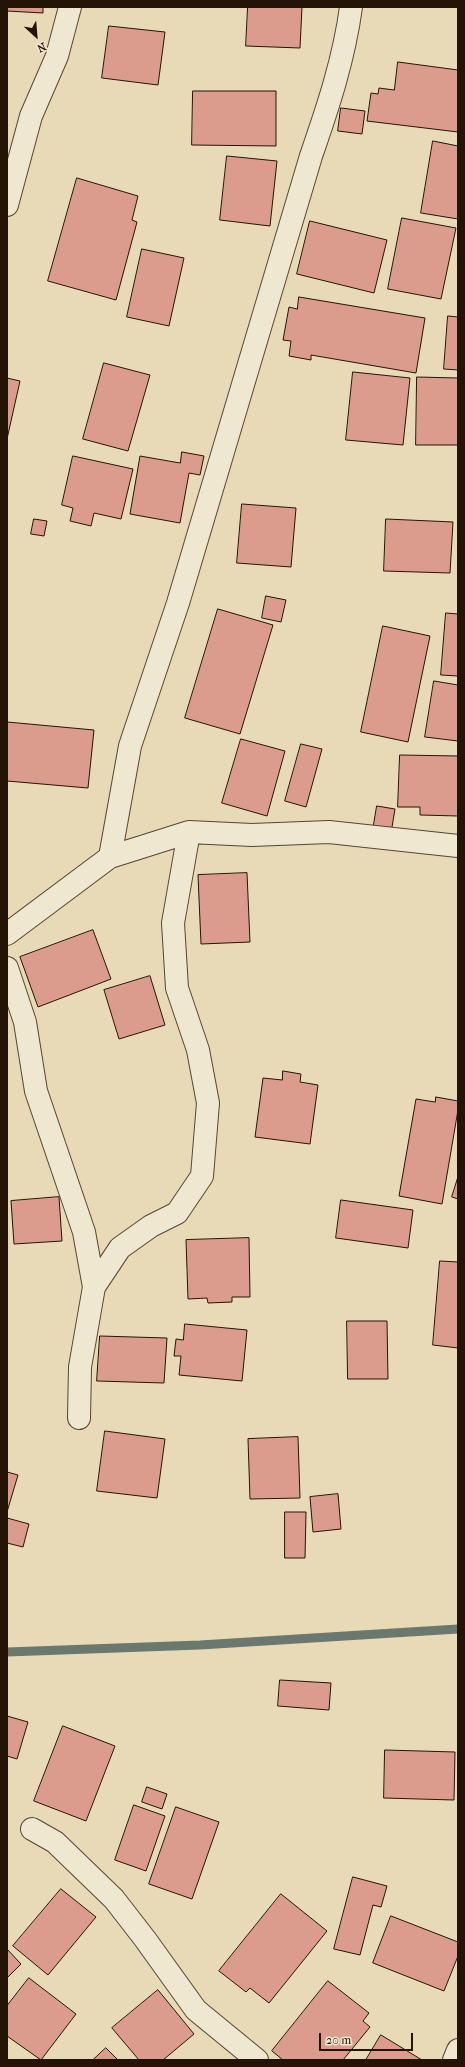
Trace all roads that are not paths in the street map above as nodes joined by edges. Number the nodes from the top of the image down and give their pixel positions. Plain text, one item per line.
1 (70, 7) edge
2 (351, 7) edge
3 (7, 205) edge
4 (189, 832) junction
5 (458, 846) edge
6 (110, 857) junction
7 (7, 934) edge
8 (7, 968) edge
9 (94, 1287) junction
10 (79, 1418) dead end
11 (32, 1829) dead end
12 (458, 2050) edge
13 (257, 2060) edge
14 (454, 2060) edge

1 - 3 street
2 - 6 street
4 - 5 street
4 - 6 street
4 - 9 street
6 - 7 street
8 - 9 street
9 - 10 street
11 - 13 street
12 - 14 street

